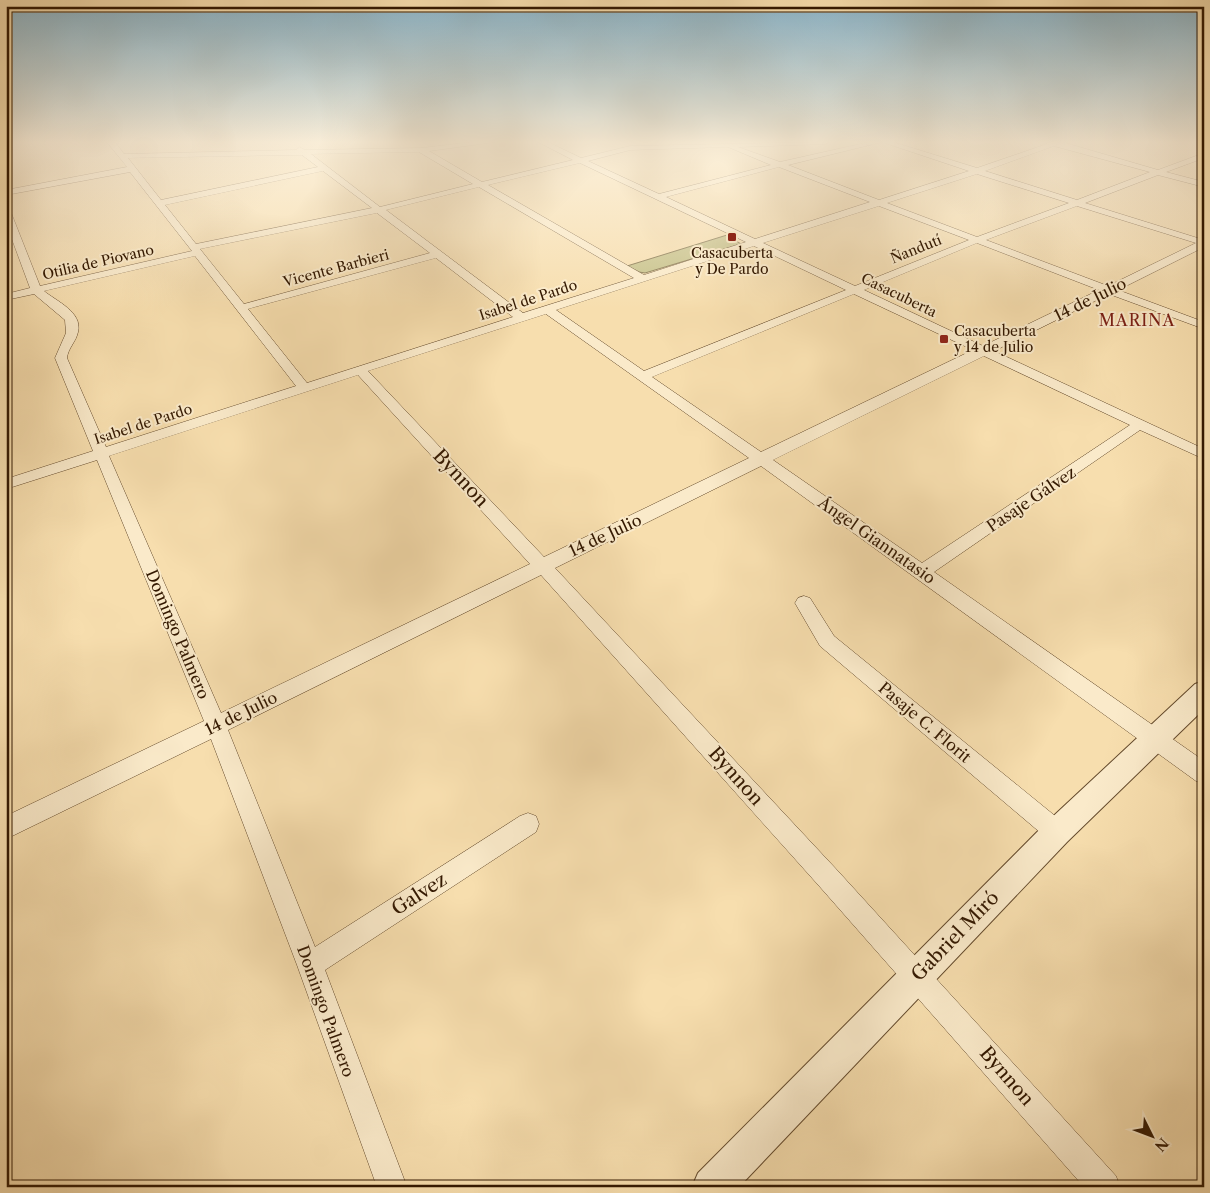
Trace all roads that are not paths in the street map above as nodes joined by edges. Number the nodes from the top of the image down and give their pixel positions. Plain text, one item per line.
1 (155, 198) edge
2 (185, 198) edge
3 (361, 198) edge
4 (429, 198) edge
5 (504, 198) edge
6 (659, 198) edge
7 (862, 198) edge
8 (893, 198) edge
9 (1064, 198) edge
10 (1090, 198) edge
11 (1078, 202) junction
12 (160, 203) junction
13 (876, 203) junction
14 (6, 210) edge
15 (377, 210) junction
16 (975, 241) junction
17 (754, 242) junction
18 (1204, 243) edge
19 (194, 251) junction
20 (438, 254) junction
21 (643, 278) junction
22 (853, 289) junction
23 (36, 290) junction
24 (1107, 290) junction
25 (6, 297) edge
26 (241, 308) junction
27 (548, 310) junction
28 (522, 318) junction
29 (1204, 326) edge
30 (983, 352) junction
31 (360, 371) junction
32 (642, 376) junction
33 (304, 388) junction
34 (1139, 425) junction
35 (102, 453) junction
36 (1204, 455) edge
37 (762, 460) junction
38 (6, 484) edge
39 (542, 565) junction
40 (922, 572) junction
41 (804, 603) dead end
42 (1204, 692) edge
43 (216, 726) junction
44 (1156, 739) junction
45 (1204, 774) edge
46 (528, 824) dead end
47 (6, 828) edge
48 (1057, 832) junction
49 (310, 965) junction
50 (917, 974) junction
51 (392, 1187) edge
52 (712, 1187) edge
53 (1105, 1187) edge

1 - 12 street
2 - 12 street
3 - 15 street
4 - 15 street, Otilia de Piovano
5 - 21 street
6 - 17 street, Casacuberta
7 - 13 street
8 - 13 street, Isabel de Pardo
9 - 11 street
10 - 11 street, Ñandutí
11 - 16 street, Ñandutí
11 - 18 street
12 - 19 street
13 - 16 street
13 - 17 street, Isabel de Pardo
14 - 23 street
15 - 19 street, Otilia de Piovano
15 - 20 street
16 - 22 street, Ñandutí
16 - 24 street
17 - 21 street, Isabel de Pardo
17 - 22 street, Casacuberta
18 - 24 street, 14 de Julio
19 - 23 street, Otilia de Piovano
19 - 26 street
20 - 26 street, Vicente Barbieri
20 - 28 street
21 - 27 street, Isabel de Pardo
22 - 30 street, Casacuberta
22 - 32 street, Ñandutí
23 - 25 street, Otilia de Piovano
23 - 35 street, Domingo Palmero
24 - 29 street
24 - 30 street, 14 de Julio
26 - 33 street
27 - 28 street, Isabel de Pardo
27 - 32 street, Ángel Giannatasio
28 - 31 street, Isabel de Pardo
30 - 34 street, Casacuberta
30 - 37 street, 14 de Julio
31 - 33 street, Isabel de Pardo
31 - 39 street, Bynnon
32 - 37 street, Ángel Giannatasio
33 - 35 street, Isabel de Pardo
34 - 36 street, Casacuberta
34 - 40 street, Pasaje Gálvez
35 - 38 street, Isabel de Pardo
35 - 43 street, Domingo Palmero
37 - 39 street, 14 de Julio
37 - 40 street, Ángel Giannatasio
39 - 43 street, 14 de Julio
39 - 50 street, Bynnon
40 - 44 street, Ángel Giannatasio
41 - 48 street, Pasaje C. Florit
42 - 44 street, Gabriel Miró
43 - 47 street, 14 de Julio
43 - 49 street, Domingo Palmero
44 - 45 street, Ángel Giannatasio
44 - 48 street, Gabriel Miró
46 - 49 street, Galvez
48 - 50 street, Gabriel Miró
49 - 51 street, Domingo Palmero
50 - 52 street, Gabriel Miró
50 - 53 street, Bynnon

